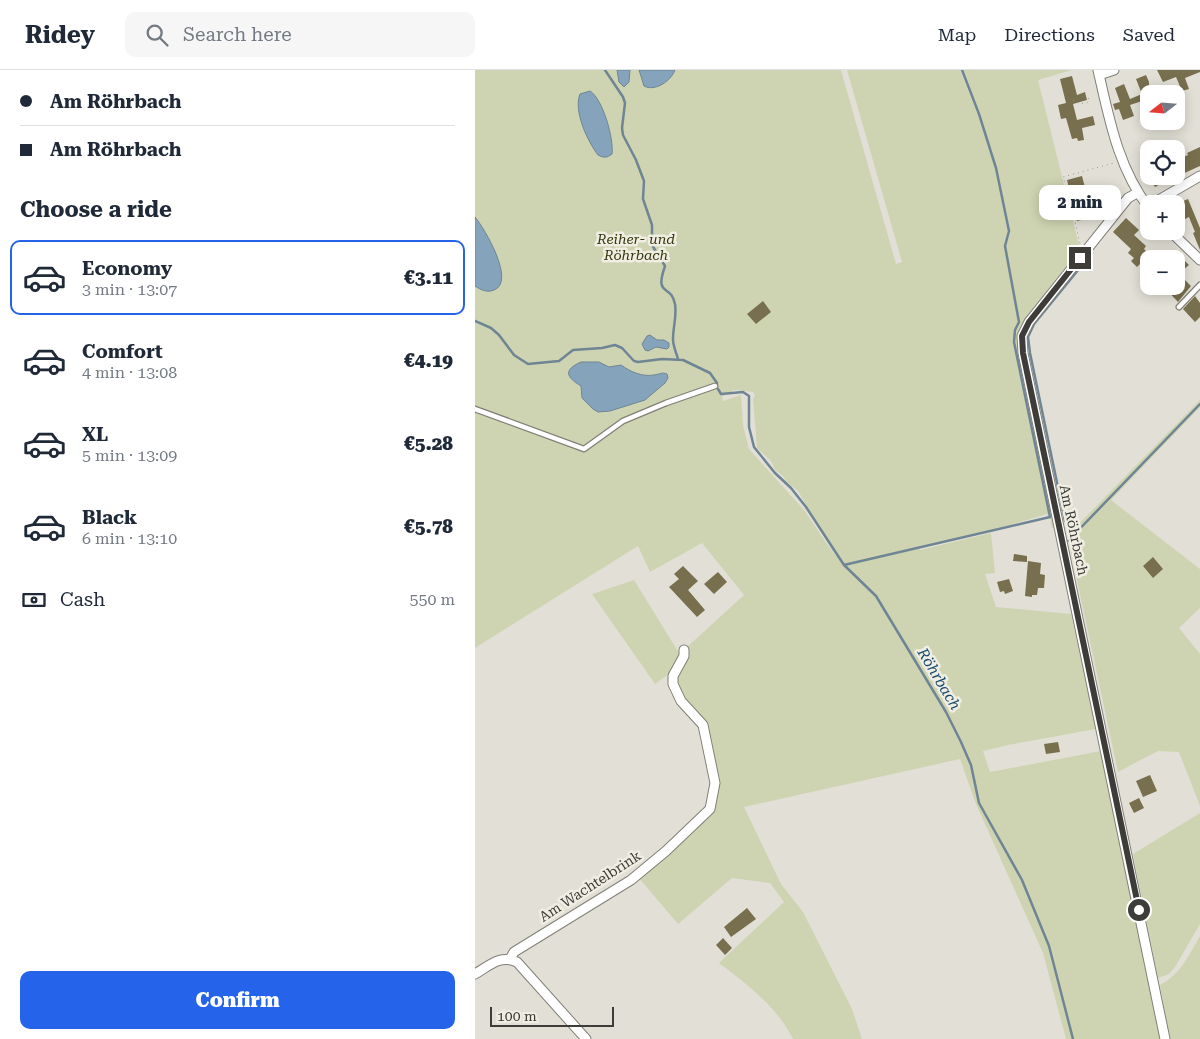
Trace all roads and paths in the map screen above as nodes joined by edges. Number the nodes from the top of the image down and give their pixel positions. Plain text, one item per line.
1 (1114, 70) edge
2 (1098, 72) edge
3 (1088, 94) dead end
4 (1073, 100) dead end
5 (1122, 161) junction
6 (1200, 176) edge
7 (1069, 189) dead end
8 (1137, 193) junction
9 (1167, 195) edge
10 (1140, 196) edge
11 (1128, 198) junction
12 (1097, 208) dead end
13 (1073, 213) dead end
14 (1179, 240) edge
15 (1086, 250) junction
16 (1200, 260) edge
17 (1200, 285) edge
18 (1179, 307) dead end
19 (715, 386) dead end
20 (475, 409) edge
21 (684, 650) dead end
22 (510, 959) junction
23 (475, 974) edge
24 (585, 1039) edge
25 (1165, 1039) edge

1 - 2 street
2 - 5 street
3 - 4 path
5 - 7 path
5 - 8 street
6 - 9 street
8 - 10 street
8 - 11 street, Am Röhrbach
11 - 12 path
11 - 15 street, Am Röhrbach
13 - 15 path
14 - 16 street
15 - 25 street, Am Röhrbach
17 - 18 lane
19 - 20 lane
21 - 22 street, Am Wachtelbrink
22 - 23 street
22 - 24 street

